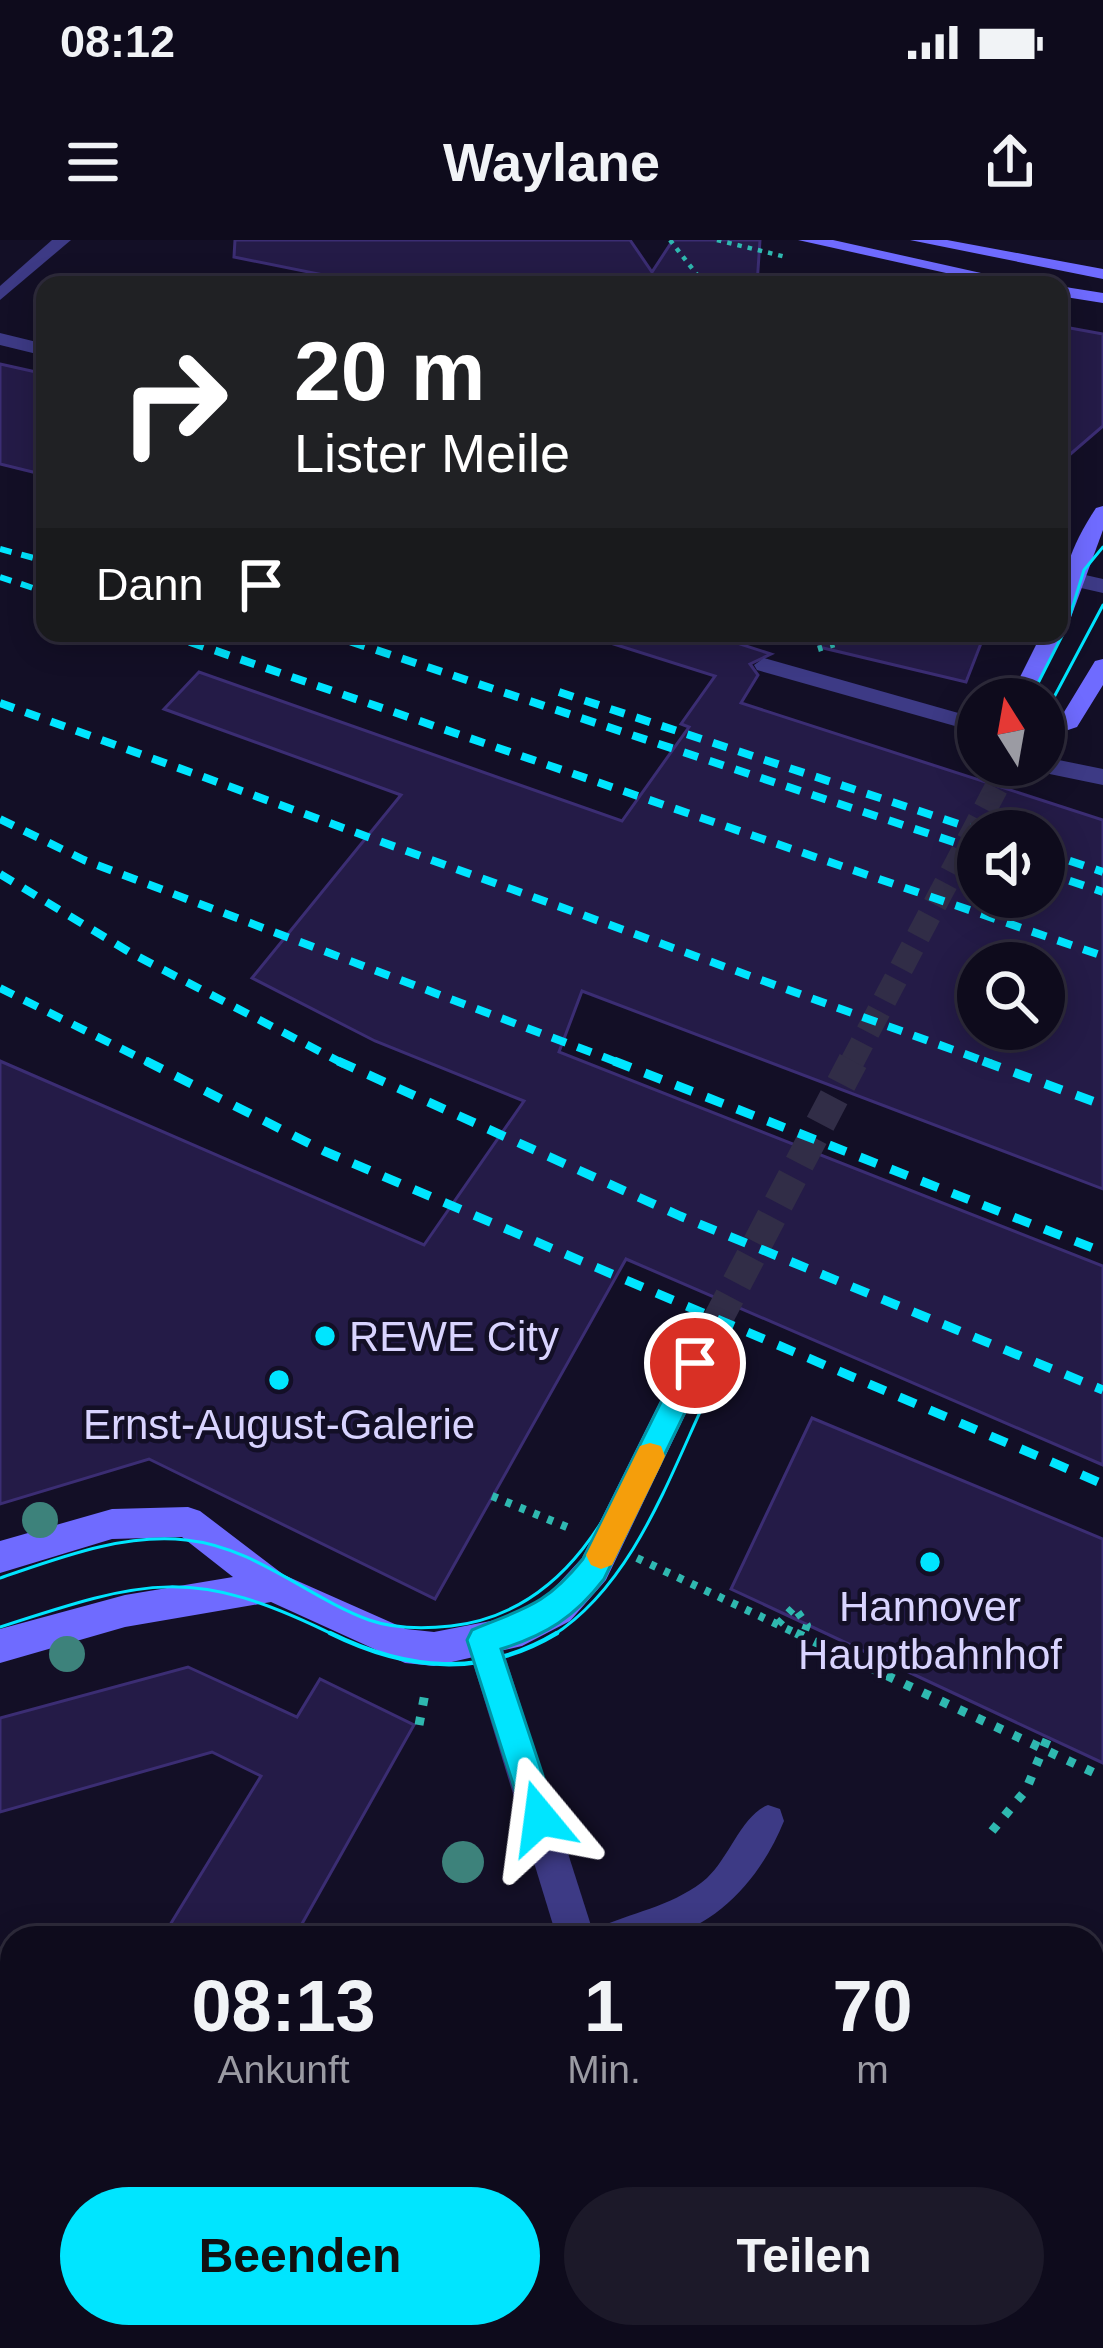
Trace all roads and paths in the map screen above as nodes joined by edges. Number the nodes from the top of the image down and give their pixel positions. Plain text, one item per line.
1 (62, 240) edge
2 (670, 240) edge
3 (807, 240) edge
4 (919, 240) edge
5 (1002, 240) edge
6 (1103, 258) edge
7 (1103, 274) edge
8 (698, 276) edge
9 (982, 276) edge
10 (1068, 292) edge
11 (0, 295) edge
12 (1103, 298) edge
13 (0, 339) edge
14 (36, 348) edge
15 (1103, 512) edge
16 (1068, 573) edge
17 (1068, 577) edge
18 (1103, 586) edge
19 (843, 642) edge
20 (1048, 642) edge
21 (816, 650) dead end
22 (764, 665) dead end
23 (1103, 666) edge
24 (1030, 678) edge
25 (957, 720) edge
26 (1065, 723) edge
27 (1065, 770) edge
28 (1103, 777) edge
29 (695, 1363) tunnel mouth
30 (0, 1557) edge
31 (655, 1568) dead end
32 (272, 1586) junction
33 (778, 1624) junction
34 (802, 1636) junction
35 (483, 1640) junction
36 (0, 1646) edge
37 (1048, 1737) dead end
38 (1043, 1749) junction
39 (1103, 1777) edge
40 (768, 1821) dead end
41 (992, 1832) dead end
42 (571, 1926) edge
43 (650, 1926) edge

1 - 11 street
2 - 8 path
3 - 9 street
4 - 7 street
5 - 6 street
10 - 12 street
13 - 14 street
15 - 16 street
17 - 18 street
19 - 21 path
20 - 24 street
22 - 25 lane
23 - 26 street
27 - 28 street
29 - 35 street
30 - 32 street
31 - 33 path
32 - 35 street
32 - 36 street
33 - 34 path
33 - 34 path
34 - 38 path
35 - 42 street
37 - 38 path
38 - 39 path
38 - 41 path
40 - 43 lane

